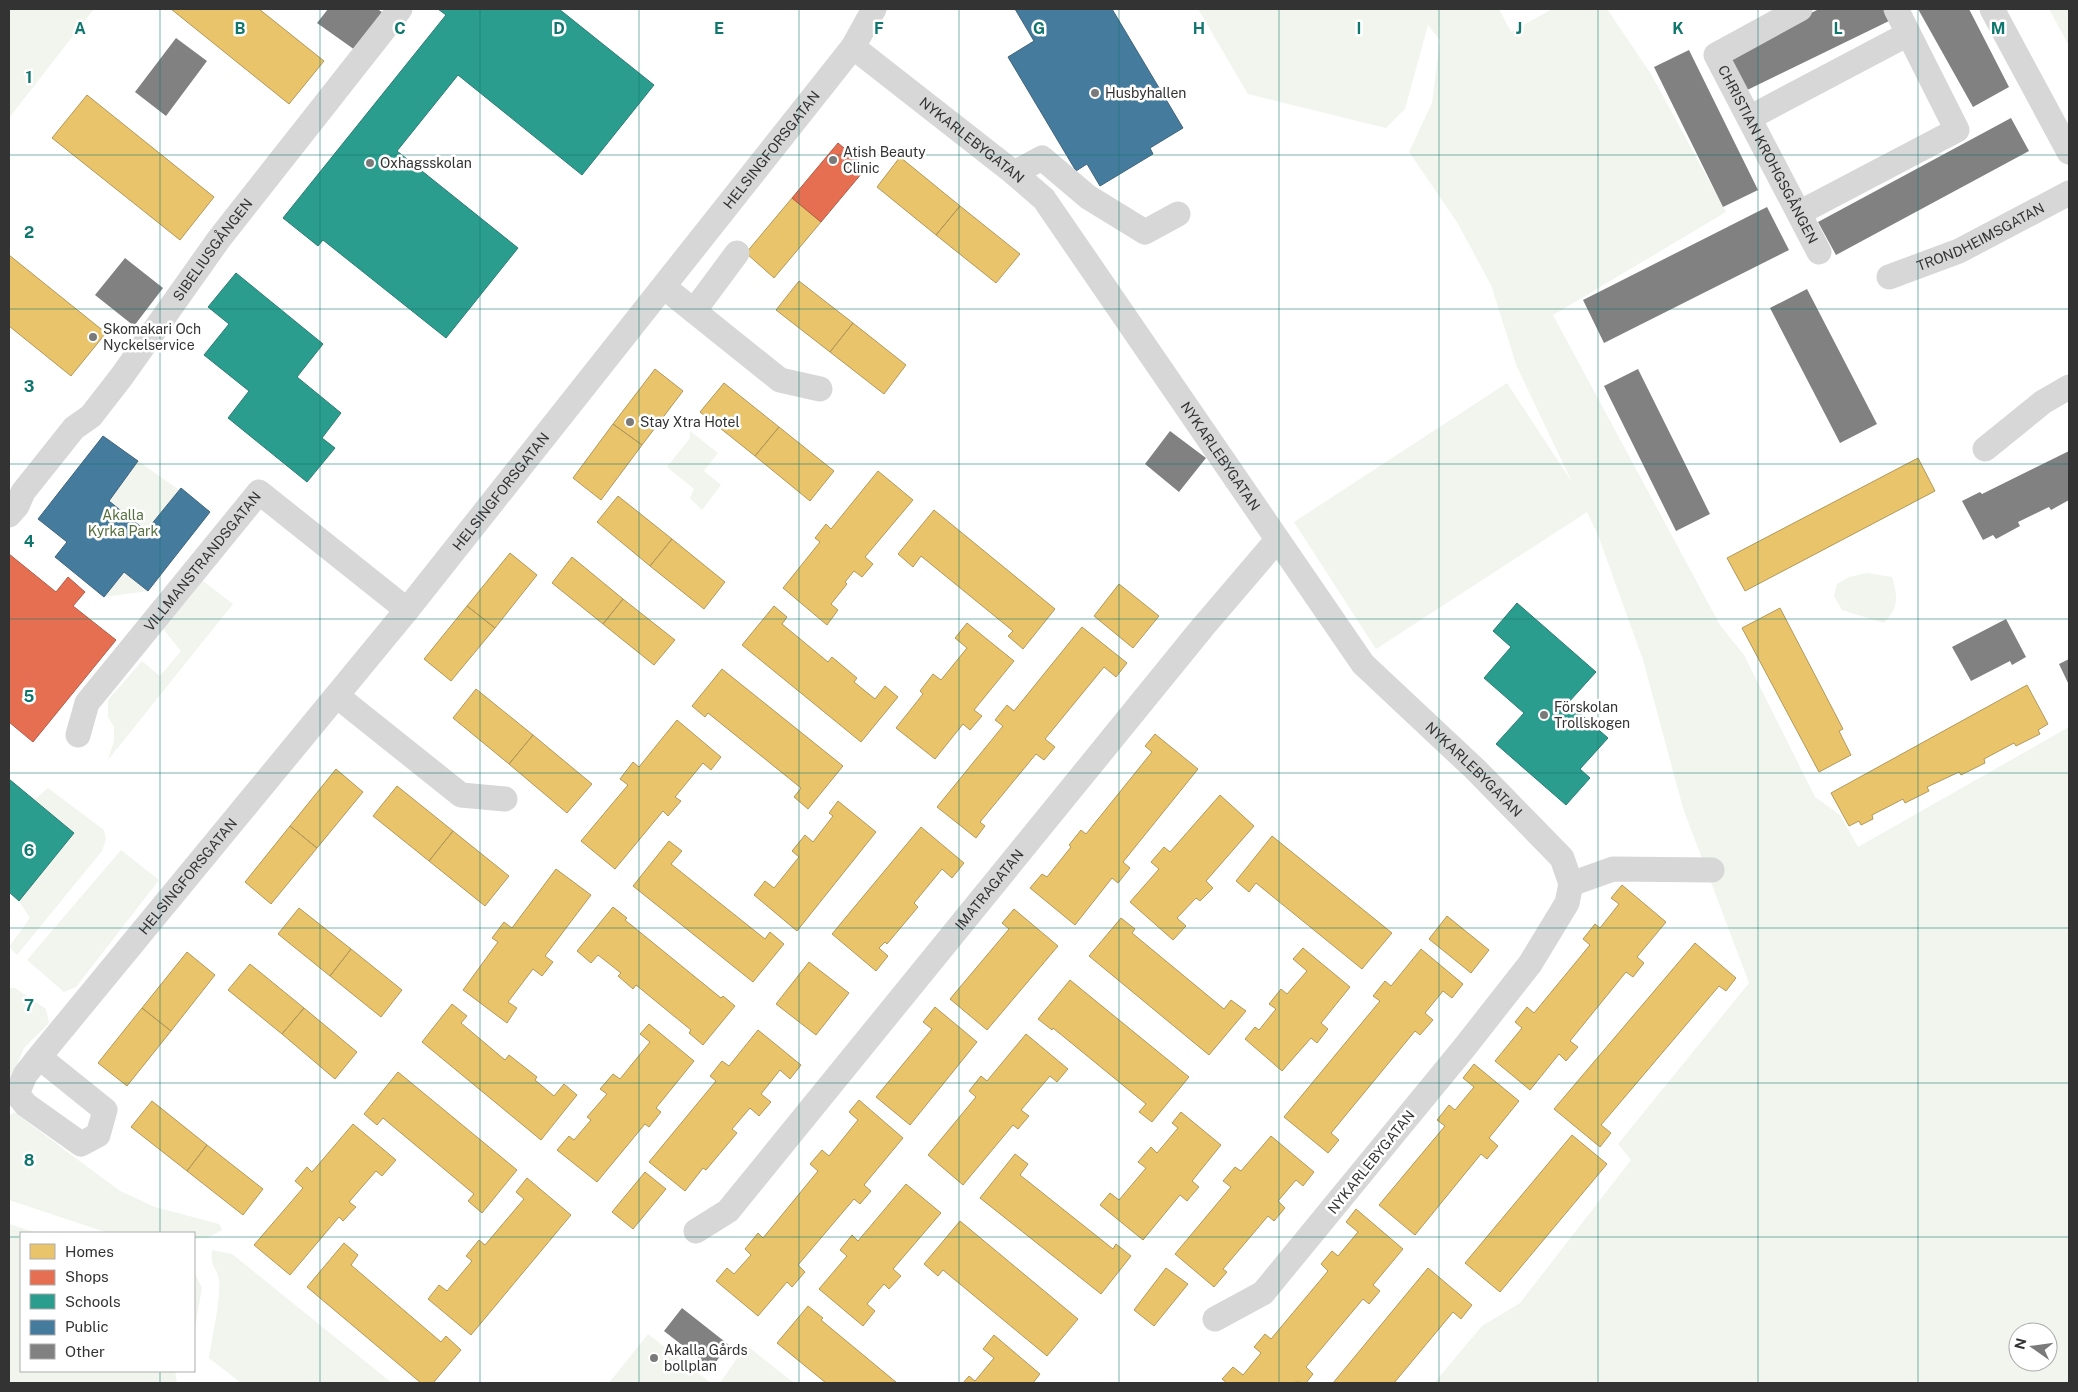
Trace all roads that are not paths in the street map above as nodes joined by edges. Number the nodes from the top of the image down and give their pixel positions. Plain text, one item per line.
1 (400, 9) edge
2 (874, 9) edge
3 (1800, 9) edge
4 (1896, 9) edge
5 (1992, 9) edge
6 (1908, 34) junction
7 (853, 47) junction
8 (1749, 118) junction
9 (2069, 152) edge
10 (1014, 173) junction
11 (2069, 193) edge
12 (1799, 213) junction
13 (1178, 214) dead end
14 (1819, 252) dead end
15 (737, 253) dead end
16 (1889, 277) dead end
17 (664, 287) junction
18 (694, 311) junction
19 (2069, 387) edge
20 (820, 389) dead end
21 (1985, 449) dead end
22 (9, 515) edge
23 (1277, 540) junction
24 (407, 610) junction
25 (337, 696) junction
26 (78, 736) dead end
27 (505, 799) dead end
28 (1712, 870) dead end
29 (1571, 884) junction
30 (39, 1058) dead end
31 (696, 1231) dead end
32 (1215, 1319) dead end

1 - 22 street, SIBELIUSGÅNGEN
2 - 7 street, HELSINGFORSGATAN
3 - 8 street, CHRISTIAN KROHGSGÅNGEN
4 - 6 street
5 - 9 street
6 - 8 street
6 - 12 street
7 - 10 street, NYKARLEBYGATAN
7 - 17 street, HELSINGFORSGATAN
8 - 12 street, CHRISTIAN KROHGSGÅNGEN
10 - 13 street
10 - 23 street, NYKARLEBYGATAN
11 - 16 street, TRONDHEIMSGATAN
12 - 14 street, CHRISTIAN KROHGSGÅNGEN
15 - 18 street
17 - 18 street
17 - 24 street, HELSINGFORSGATAN
18 - 20 street
19 - 21 street
23 - 29 street, NYKARLEBYGATAN
23 - 31 street, IMATRAGATAN
24 - 25 street, HELSINGFORSGATAN
24 - 26 street, VILLMANSTRANDSGATAN
25 - 27 street
25 - 30 street, HELSINGFORSGATAN
28 - 29 street
29 - 32 street, NYKARLEBYGATAN

